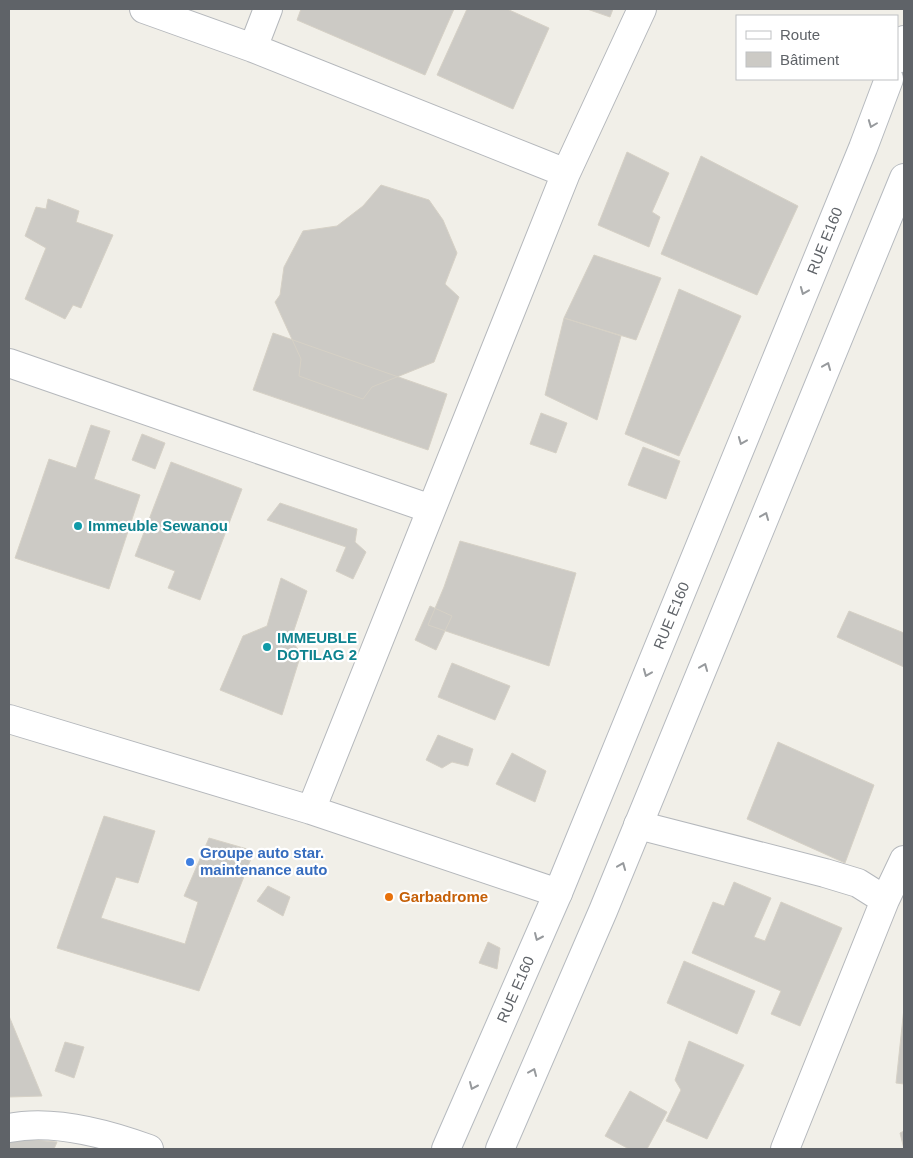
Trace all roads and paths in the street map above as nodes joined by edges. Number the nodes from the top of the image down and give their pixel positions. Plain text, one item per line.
1 (144, 9) edge
2 (268, 9) edge
3 (642, 9) edge
4 (904, 40) edge
5 (253, 48) junction
6 (898, 56) edge
7 (889, 80) edge
8 (566, 173) junction
9 (904, 178) edge
10 (9, 363) edge
11 (431, 509) junction
12 (9, 717) edge
13 (311, 810) junction
14 (638, 826) junction
15 (904, 860) edge
16 (558, 893) junction
17 (885, 900) junction
18 (9, 1128) edge
19 (788, 1147) edge
20 (149, 1149) edge
21 (446, 1149) edge
22 (500, 1149) edge

1 - 5 street
2 - 5 street
3 - 8 street
4 - 6 street
5 - 8 street
7 -> 16 street, RUE E160
8 - 11 street
14 -> 9 street
10 - 11 street
11 - 13 street
12 - 13 street
13 - 16 street
14 - 17 street
22 -> 14 street
15 - 17 street
16 -> 21 street, RUE E160
17 - 19 street
18 - 20 street

